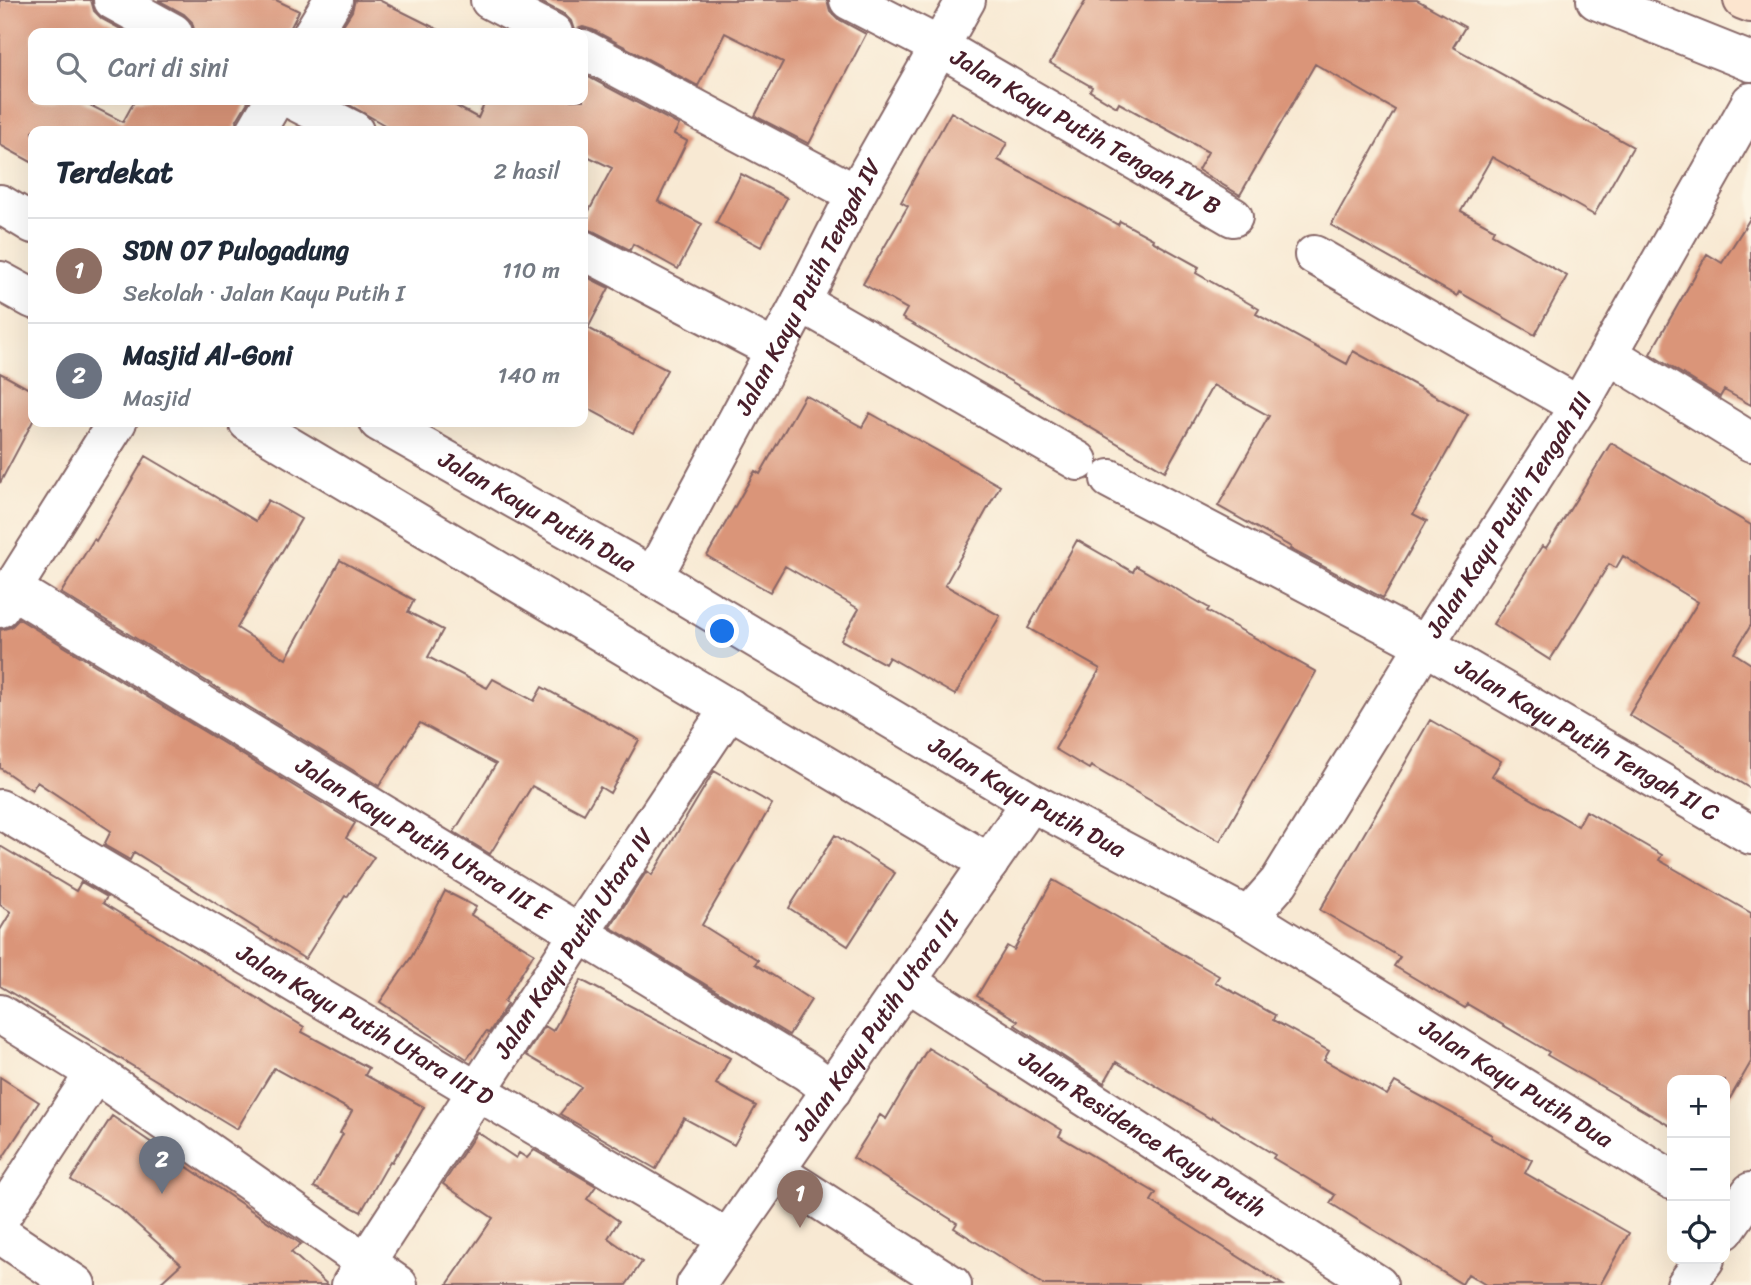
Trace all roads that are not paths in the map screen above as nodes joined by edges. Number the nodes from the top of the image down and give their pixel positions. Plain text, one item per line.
1 (113, 0) edge
2 (333, 0) edge
3 (490, 0) edge
4 (849, 0) edge
5 (966, 0) edge
6 (1595, 0) edge
7 (1743, 0) edge
8 (1751, 3) edge
9 (164, 28) edge
10 (316, 28) edge
11 (543, 28) edge
12 (940, 47) junction
13 (588, 52) edge
14 (1751, 62) edge
15 (1751, 102) edge
16 (271, 105) edge
17 (303, 105) edge
18 (259, 126) edge
19 (344, 126) edge
20 (856, 194) junction
21 (0, 204) edge
22 (1233, 217) dead end
23 (28, 221) edge
24 (588, 253) edge
25 (1314, 255) dead end
26 (0, 281) edge
27 (28, 296) edge
28 (801, 302) junction
29 (775, 350) junction
30 (1610, 355) junction
31 (1579, 406) junction
32 (114, 427) edge
33 (256, 427) edge
34 (388, 427) edge
35 (1751, 442) edge
36 (653, 576) junction
37 (6, 598) edge
38 (1425, 645) junction
39 (730, 708) junction
40 (1031, 802) junction
41 (0, 809) edge
42 (1751, 835) edge
43 (989, 863) junction
44 (1248, 918) junction
45 (579, 934) junction
46 (906, 982) junction
47 (0, 1014) edge
48 (95, 1073) junction
49 (832, 1090) junction
50 (478, 1091) junction
51 (775, 1171) junction
52 (1667, 1177) edge
53 (0, 1218) edge
54 (0, 1234) edge
55 (728, 1239) junction
56 (1701, 1264) edge
57 (359, 1274) edge
58 (76, 1285) edge
59 (398, 1285) edge
60 (696, 1285) edge
61 (952, 1285) edge
62 (1378, 1285) edge
63 (1686, 1285) edge

1 - 9 street
2 - 10 street
3 - 11 street
4 - 12 street, Jalan Kayu Putih Tengah IV B
5 - 12 street, Jalan Kayu Putih Tengah IV
6 - 14 street
7 - 8 street
12 - 20 street, Jalan Kayu Putih Tengah IV
12 - 22 street, Jalan Kayu Putih Tengah IV B
13 - 20 street
15 - 30 street, Jalan Kayu Putih Tengah III
16 - 18 street
17 - 19 street
20 - 28 street, Jalan Kayu Putih Tengah IV
21 - 23 street
24 - 29 street
25 - 31 street
26 - 27 street
28 - 29 street, Jalan Kayu Putih Tengah IV
28 - 38 street, Jalan Kayu Putih Tengah II C
29 - 36 street, Jalan Kayu Putih Tengah IV
30 - 31 street, Jalan Kayu Putih Tengah III
30 - 35 street
31 - 38 street, Jalan Kayu Putih Tengah III
32 - 37 street
33 - 39 street
34 - 36 street, Jalan Kayu Putih Dua
36 - 40 street, Jalan Kayu Putih Dua
37 - 45 street, Jalan Kayu Putih Utara III E
38 - 42 street, Jalan Kayu Putih Tengah II C
38 - 44 street, Jalan Kayu Putih Tengah III
39 - 43 street
39 - 45 street, Jalan Kayu Putih Utara IV
40 - 43 street, Jalan Kayu Putih Utara III
40 - 44 street, Jalan Kayu Putih Dua
41 - 50 street, Jalan Kayu Putih Utara III D
43 - 46 street, Jalan Kayu Putih Utara III
44 - 52 street, Jalan Kayu Putih Dua
45 - 49 street, Jalan Kayu Putih Utara III E
45 - 50 street, Jalan Kayu Putih Utara IV
46 - 49 street, Jalan Kayu Putih Utara III
46 - 62 street, Jalan Residence Kayu Putih
47 - 48 street
48 - 53 street
48 - 57 street
49 - 51 street, Jalan Kayu Putih Utara III
50 - 55 street, Jalan Kayu Putih Utara III D
50 - 57 street, Jalan Kayu Putih Utara IV
51 - 55 street, Jalan Kayu Putih Utara III
51 - 61 street
54 - 58 street
55 - 60 street, Jalan Kayu Putih Utara III
56 - 63 street
57 - 59 street

